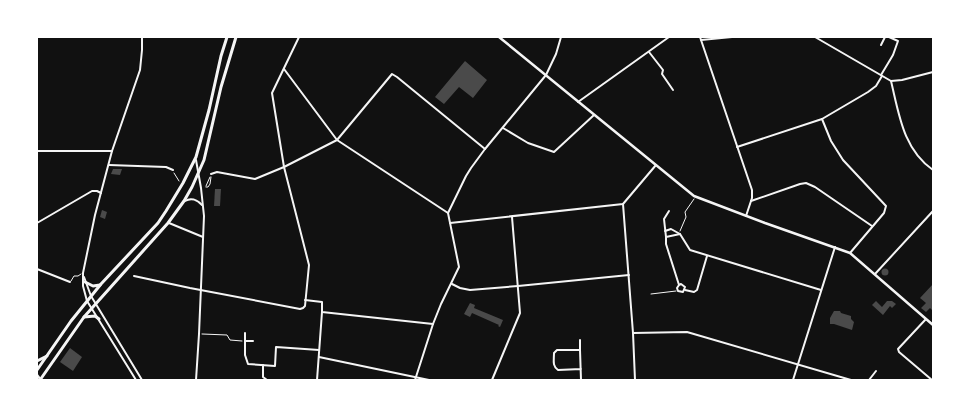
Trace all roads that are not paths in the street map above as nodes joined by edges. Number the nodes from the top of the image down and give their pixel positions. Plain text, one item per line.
1 (142, 37) edge
2 (227, 37) edge
3 (236, 37) edge
4 (299, 37) edge
5 (499, 37) edge
6 (561, 37) edge
7 (669, 37) edge
8 (732, 37) edge
9 (815, 37) edge
10 (885, 37) edge
11 (889, 37) edge
12 (899, 37) edge
13 (701, 38) edge
14 (898, 41) junction
15 (881, 45) dead end
16 (649, 52) junction
17 (284, 69) junction
18 (933, 72) edge
19 (546, 75) junction
20 (882, 75) junction
21 (890, 81) junction
22 (673, 90) dead end
23 (578, 102) junction
24 (594, 115) junction
25 (822, 119) junction
26 (503, 128) junction
27 (338, 140) junction
28 (737, 147) junction
29 (485, 149) junction
30 (37, 152) edge
31 (112, 152) junction
32 (196, 157) junction
33 (109, 165) junction
34 (656, 165) junction
35 (284, 167) junction
36 (173, 170) road end
37 (933, 170) edge
38 (198, 173) junction
39 (211, 174) road end
40 (101, 193) junction
41 (184, 201) junction
42 (751, 202) junction
43 (623, 204) junction
44 (203, 205) junction
45 (669, 211) dead end
46 (933, 211) edge
47 (448, 213) junction
48 (746, 216) junction
49 (512, 217) junction
50 (450, 222) junction
51 (37, 223) edge
52 (168, 223) junction
53 (872, 226) junction
54 (665, 231) junction
55 (680, 234) junction
56 (203, 236) junction
57 (666, 237) junction
58 (835, 247) junction
59 (850, 253) junction
60 (707, 256) junction
61 (37, 269) edge
62 (83, 273) junction
63 (875, 274) junction
64 (629, 275) junction
65 (134, 276) dead end
66 (70, 282) road end
67 (85, 282) junction
68 (101, 284) junction
69 (451, 284) junction
70 (679, 284) junction
71 (518, 286) junction
72 (200, 289) junction
73 (685, 290) junction
74 (821, 290) junction
75 (92, 296) junction
76 (305, 300) junction
77 (87, 301) junction
78 (96, 304) junction
79 (92, 309) junction
80 (322, 312) junction
81 (84, 317) junction
82 (99, 318) junction
83 (926, 319) junction
84 (433, 324) junction
85 (933, 325) edge
86 (245, 333) dead end
87 (633, 333) junction
88 (580, 340) dead end
89 (245, 341) junction
90 (253, 341) dead end
91 (319, 350) junction
92 (580, 350) junction
93 (48, 355) junction
94 (319, 356) junction
95 (37, 361) edge
96 (798, 364) junction
97 (263, 365) junction
98 (581, 369) junction
99 (37, 370) edge
100 (876, 371) dead end
101 (37, 375) edge
102 (416, 379) edge
103 (41, 380) edge
104 (136, 380) edge
105 (142, 380) edge
106 (196, 380) edge
107 (267, 380) edge
108 (317, 380) edge
109 (429, 380) edge
110 (492, 380) edge
111 (581, 380) edge
112 (635, 380) edge
113 (793, 380) edge
114 (851, 380) edge
115 (869, 380) edge
116 (932, 380) edge

1 - 31 street
2 - 32 main road
3 - 38 main road
4 - 17 street
5 - 19 main road
6 - 19 street
7 - 16 street
8 - 13 street
9 - 20 street
10 - 15 street
11 - 14 street
12 - 14 street
13 - 28 street
14 - 20 street
16 - 22 street
16 - 23 street
17 - 27 street
17 - 35 street
18 - 21 street
19 - 23 main road
19 - 26 street
20 - 21 street
20 - 25 street
21 - 37 street
23 - 24 main road
24 - 26 street
24 - 34 main road
25 - 28 street
25 - 53 street
26 - 29 street
27 - 29 street
27 - 35 street
27 - 47 street
28 - 42 street
29 - 47 street
30 - 31 street
31 - 33 street
32 - 38 street
32 - 68 main road
33 - 36 street
33 - 40 street
34 - 43 street
34 - 48 main road
35 - 39 street
35 - 76 street
38 - 41 main road
38 - 44 street
40 - 51 street
40 - 62 street
41 - 44 street
41 - 52 main road
42 - 48 street
42 - 53 street
43 - 49 street
43 - 64 street
44 - 56 street
45 - 54 street
46 - 63 street
47 - 50 street
48 - 58 main road
49 - 50 street
49 - 71 street
50 - 69 street
52 - 56 street
52 - 78 main road
53 - 59 street
54 - 55 street
54 - 57 street
55 - 57 street
55 - 60 street
56 - 72 street
57 - 70 street
58 - 59 main road
58 - 74 street
59 - 63 main road
60 - 73 street
60 - 74 street
61 - 66 street
62 - 67 street
62 - 77 street
63 - 83 main road
64 - 71 street
64 - 87 street
65 - 72 street
67 - 68 main road
67 - 75 street
68 - 75 main road
69 - 71 street
69 - 84 street
70 - 73 street
70 - 73 street
71 - 110 street
72 - 76 street
72 - 106 street
74 - 96 street
75 - 77 main road
75 - 78 street
76 - 80 street
77 - 79 street
77 - 93 main road
78 - 79 main road
78 - 105 street
79 - 81 main road
79 - 82 street
80 - 84 street
80 - 91 street
81 - 82 main road
81 - 103 main road
82 - 104 street
83 - 85 main road
83 - 116 street
84 - 102 street
86 - 89 street
87 - 96 street
87 - 112 street
88 - 92 street
89 - 90 street
89 - 97 street
91 - 94 street
91 - 97 street
92 - 98 street
92 - 98 street
93 - 95 main road
93 - 99 main road
94 - 102 street
94 - 108 street
96 - 113 street
96 - 114 street
97 - 107 street
98 - 111 street
100 - 115 street
101 - 103 main road
102 - 109 street

